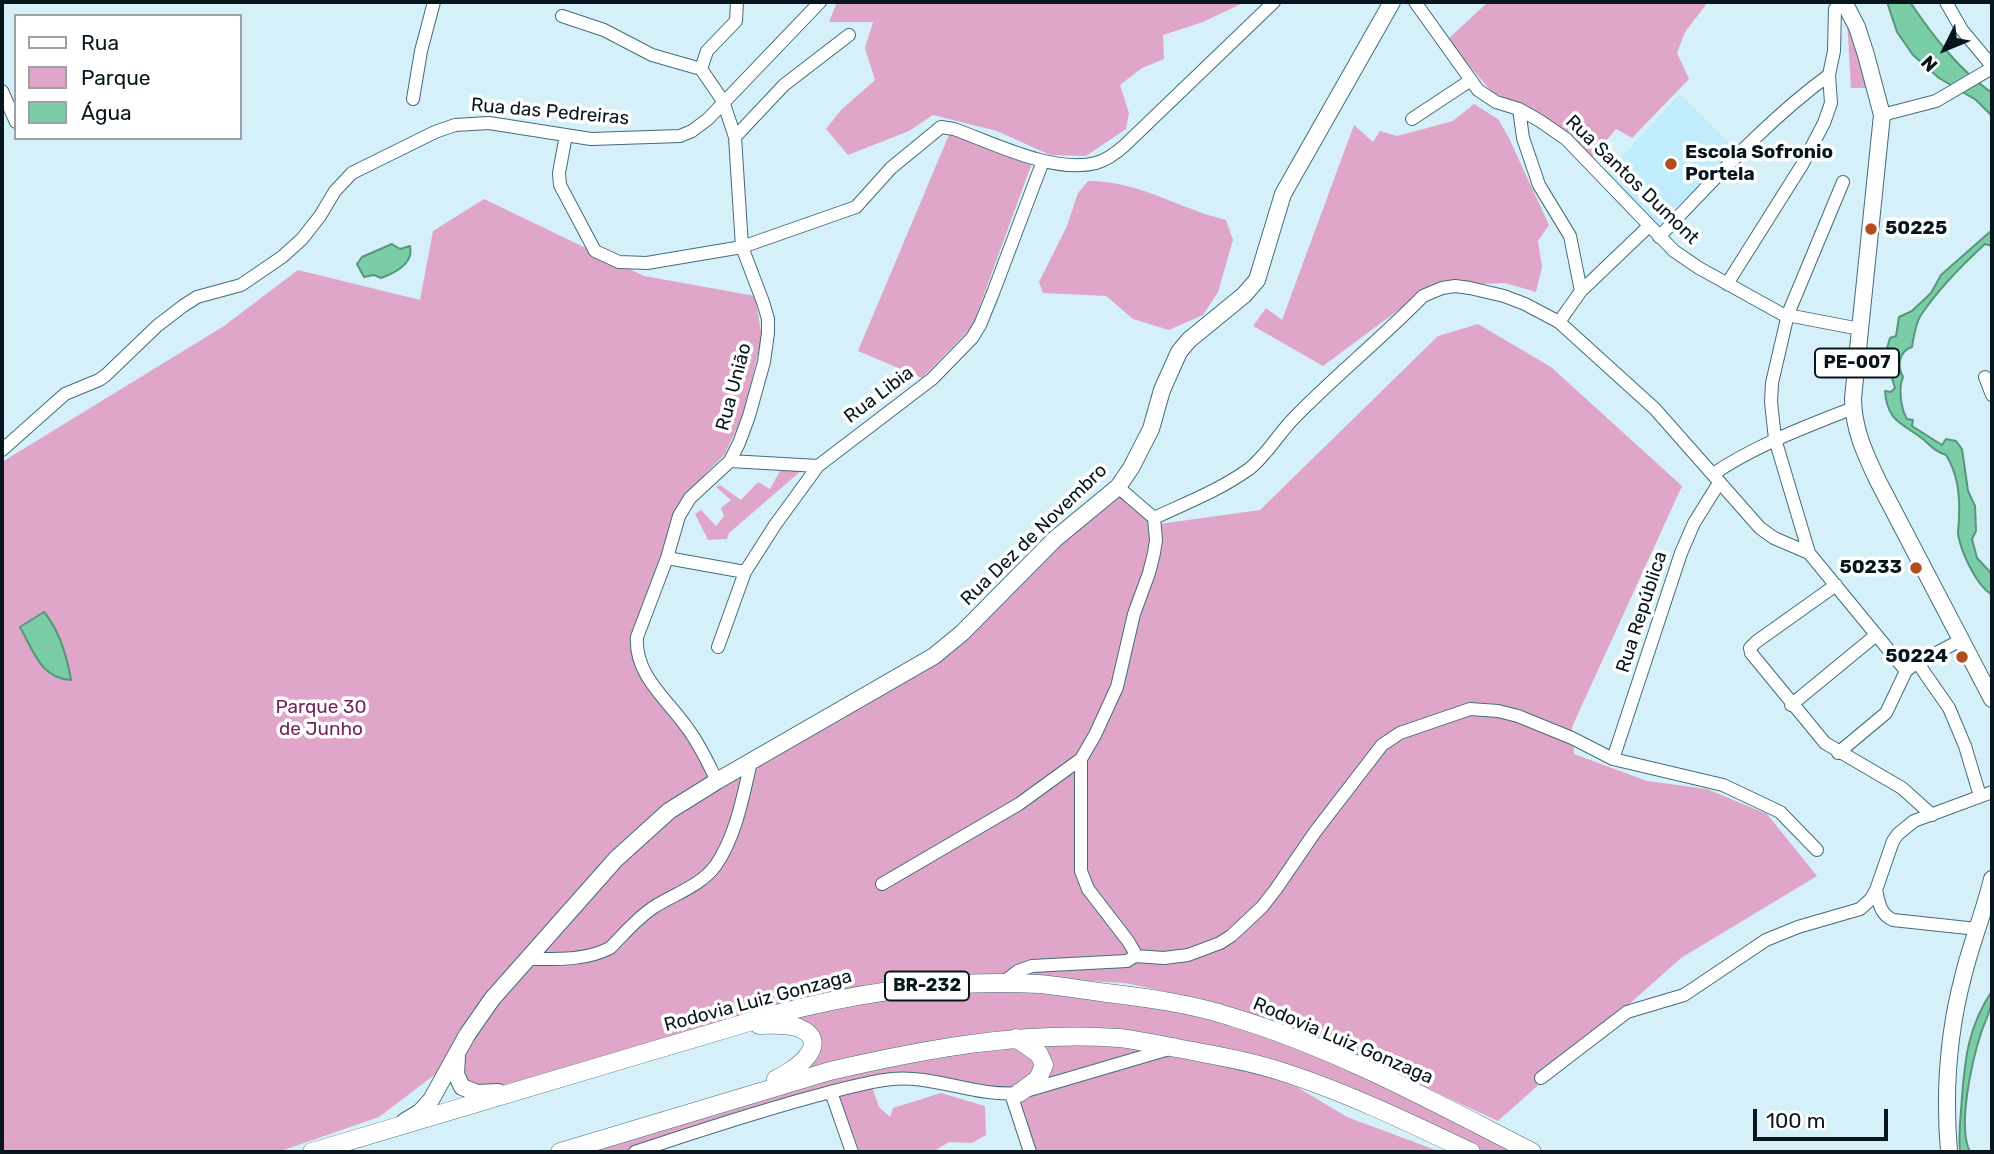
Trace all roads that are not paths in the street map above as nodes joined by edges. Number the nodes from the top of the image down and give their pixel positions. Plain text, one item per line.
1 (434, 2) edge
2 (737, 2) edge
3 (820, 2) edge
4 (1274, 2) edge
5 (1392, 2) edge
6 (1415, 2) edge
7 (1844, 2) edge
8 (1946, 2) edge
9 (562, 16) dead end
10 (849, 35) dead end
11 (1992, 67) edge
12 (701, 69) junction
13 (1829, 75) junction
14 (1471, 80) junction
15 (2, 90) edge
16 (413, 99) dead end
17 (723, 101) junction
18 (1519, 109) junction
19 (1882, 115) junction
20 (14, 117) edge
21 (1412, 119) dead end
22 (566, 135) junction
23 (735, 137) junction
24 (1043, 161) junction
25 (1843, 182) dead end
26 (1649, 226) junction
27 (1659, 237) junction
28 (742, 247) junction
29 (1727, 284) junction
30 (1581, 291) junction
31 (1788, 314) junction
32 (1559, 322) junction
33 (1860, 329) junction
34 (1985, 377) dead end
35 (1992, 395) edge
36 (1853, 408) junction
37 (1775, 439) junction
38 (2, 450) edge
39 (730, 461) junction
40 (818, 466) junction
41 (1716, 478) junction
42 (1118, 487) junction
43 (1154, 518) junction
44 (1809, 553) junction
45 (667, 558) junction
46 (745, 572) junction
47 (1836, 585) junction
48 (1875, 636) junction
49 (1961, 640) junction
50 (718, 647) dead end
51 (1917, 662) junction
52 (1906, 671) junction
53 (1992, 699) edge
54 (1791, 705) junction
55 (1838, 752) junction
56 (1082, 759) junction
57 (1613, 759) junction
58 (751, 762) junction
59 (717, 781) junction
60 (1986, 794) edge
61 (1932, 815) junction
62 (1817, 850) dead end
63 (1992, 879) edge
64 (882, 884) dead end
65 (1876, 890) junction
66 (1977, 929) junction
67 (1135, 956) junction
68 (527, 959) junction
69 (1002, 983) junction
70 (742, 1025) junction
71 (1016, 1038) junction
72 (1173, 1048) junction
73 (458, 1052) junction
74 (1541, 1078) dead end
75 (522, 1091) junction
76 (831, 1092) junction
77 (1015, 1093) junction
78 (732, 1100) junction
79 (391, 1130) junction
80 (597, 1147) edge
81 (312, 1152) edge
82 (560, 1152) edge
83 (635, 1152) edge
84 (852, 1152) edge
85 (1030, 1152) edge
86 (1471, 1152) edge
87 (1532, 1152) edge
88 (1949, 1152) edge

1 - 16 street
2 - 12 street
3 - 17 street, Rua das Pedreiras
4 - 24 street
5 - 42 main road, Rua Dez de Novembro
6 - 14 street, Rua Santos Dumont
7 - 13 street
7 - 19 main road, PE-007
8 - 11 street
9 - 12 street
10 - 23 street
11 - 19 street
12 - 17 street, Rua União
13 - 27 street
13 - 29 street
14 - 18 street, Rua Santos Dumont
14 - 21 street
15 - 20 street
17 - 22 street, Rua das Pedreiras
17 - 23 street, Rua União
18 - 26 street, Rua Santos Dumont
18 - 30 street
19 - 33 main road, PE-007
22 - 28 street
22 - 38 street, Rua das Pedreiras
23 - 28 street, Rua União
24 - 28 street
24 - 40 street, Rua Libia
25 - 31 street
26 - 27 street, Rua Santos Dumont
26 - 30 street
27 - 29 street, Rua Santos Dumont
28 - 39 street, Rua União
29 - 31 street, Rua Santos Dumont
30 - 32 street
31 - 33 street, Rua Santos Dumont
31 - 37 street
32 - 41 street
32 - 43 street
33 - 36 main road, PE-007
34 - 35 street
36 - 37 street
36 - 49 main road, PE-007
37 - 41 street
37 - 44 street
39 - 40 street
39 - 45 street, Rua União
40 - 46 street, Rua Libia
41 - 44 street
41 - 57 street, Rua República
42 - 43 street
42 - 58 main road, Rua Dez de Novembro
43 - 56 street
44 - 47 street
45 - 46 street
45 - 59 street, Rua União
46 - 50 street, Rua Libia
47 - 48 street
47 - 54 street
48 - 52 street
48 - 54 street
49 - 51 street
49 - 53 main road, PE-007
51 - 52 street
51 - 60 street
52 - 55 street
54 - 55 street
55 - 61 street
56 - 64 street
56 - 67 street
57 - 62 street
57 - 67 street
58 - 59 main road, Rua Dez de Novembro
58 - 68 street
59 - 68 main road, Rua Dez de Novembro
60 - 61 street
61 - 65 street
63 - 66 main road
65 - 66 street
65 - 74 street
66 - 88 main road
67 - 69 street
68 - 73 main road, Rua Dez de Novembro
69 - 70 highway, Rodovia Luiz Gonzaga / BR-232
69 - 87 highway, Rodovia Luiz Gonzaga / BR-232
70 - 75 highway, Rodovia Luiz Gonzaga / BR-232
70 - 78 highway, BR-232
71 - 72 highway, BR-232
71 - 77 highway
71 - 78 highway, BR-232
72 - 77 street
72 - 86 highway, BR-232
73 - 75 main road
73 - 79 main road, Rua Dez de Novembro
75 - 79 highway, Rodovia Luiz Gonzaga / BR-232
76 - 77 street
76 - 83 street
76 - 84 street
77 - 85 street
78 - 80 highway, BR-232
79 - 81 highway, Rodovia Luiz Gonzaga / BR-232
80 - 82 highway, BR-232

